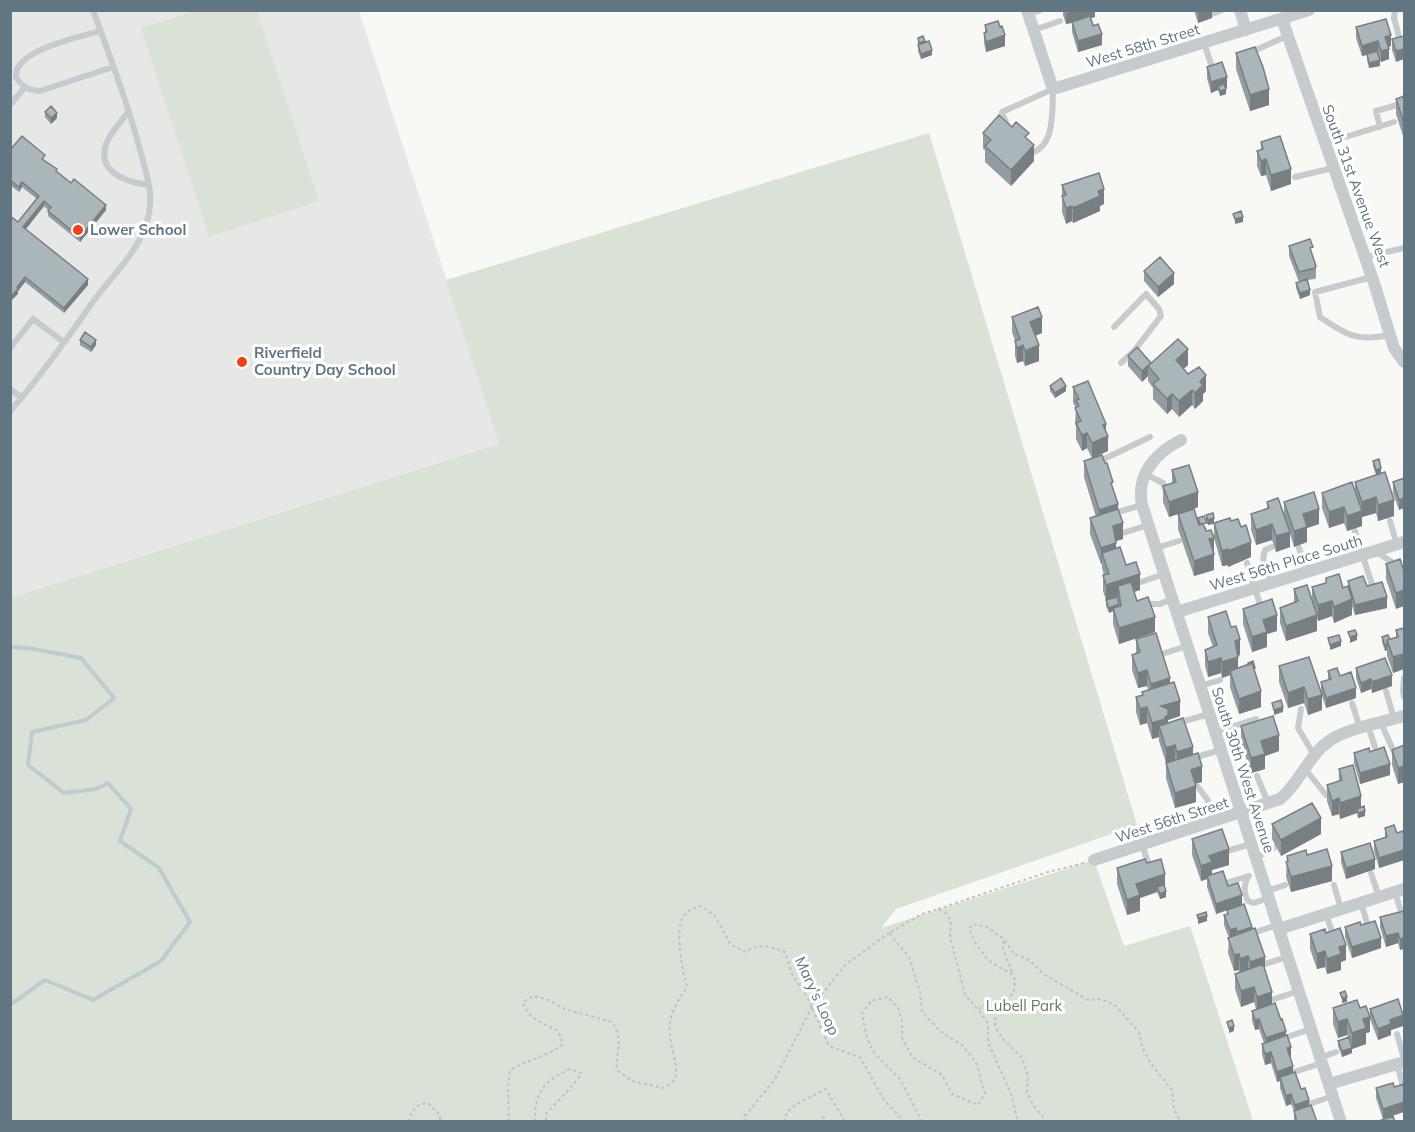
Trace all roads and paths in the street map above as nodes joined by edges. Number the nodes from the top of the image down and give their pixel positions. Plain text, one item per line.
1 (93, 10) edge
2 (1222, 10) edge
3 (1240, 10) edge
4 (1309, 10) edge
5 (1395, 10) edge
6 (1032, 12) edge
7 (1295, 13) edge
8 (1212, 14) dead end
9 (1282, 19) junction
10 (1060, 21) dead end
11 (1034, 30) junction
12 (1246, 30) junction
13 (100, 31) junction
14 (1287, 36) junction
15 (1204, 43) junction
16 (1401, 45) edge
17 (1247, 62) edge
18 (113, 67) junction
19 (13, 70) edge
20 (1214, 73) edge
21 (25, 87) junction
22 (1053, 88) junction
23 (1404, 103) edge
24 (10, 105) edge
25 (129, 111) junction
26 (1394, 122) dead end
27 (1380, 127) junction
28 (1012, 140) edge
29 (1324, 144) junction
30 (1029, 153) edge
31 (1333, 168) junction
32 (1295, 177) dead end
33 (149, 185) junction
34 (1404, 248) edge
35 (1365, 257) junction
36 (1372, 277) junction
37 (1113, 327) dead end
38 (1389, 335) junction
39 (64, 342) junction
40 (10, 348) edge
41 (1404, 362) edge
42 (1121, 363) dead end
43 (10, 389) edge
44 (22, 398) junction
45 (10, 411) edge
46 (1150, 437) dead end
47 (1181, 440) dead end
48 (1104, 459) edge
49 (1145, 474) junction
50 (1168, 499) edge
51 (1142, 505) junction
52 (1118, 513) edge
53 (1390, 521) dead end
54 (1148, 525) junction
55 (1355, 531) dead end
56 (1123, 533) edge
57 (1179, 541) dead end
58 (1401, 543) edge
59 (1272, 547) dead end
60 (1156, 548) junction
61 (1299, 548) dead end
62 (1369, 553) junction
63 (1247, 563) dead end
64 (1404, 570) edge
65 (1307, 572) junction
66 (1164, 574) junction
67 (1141, 582) edge
68 (1271, 582) junction
69 (1255, 587) junction
70 (1375, 592) edge
71 (1172, 599) junction
72 (1136, 602) edge
73 (1177, 612) junction
74 (1264, 616) edge
75 (1187, 646) junction
76 (1162, 654) edge
77 (1404, 678) edge
78 (1220, 680) dead end
79 (1200, 686) junction
80 (1386, 691) dead end
81 (1404, 697) edge
82 (1352, 703) dead end
83 (1301, 709) dead end
84 (1209, 714) junction
85 (1399, 717) edge
86 (1256, 719) edge
87 (1181, 722) edge
88 (1381, 723) junction
89 (1364, 728) junction
90 (1215, 732) junction
91 (1221, 750) junction
92 (1403, 755) edge
93 (1315, 756) junction
94 (1378, 757) edge
95 (1196, 758) edge
96 (1306, 770) junction
97 (1257, 776) dead end
98 (1198, 787) edge
99 (1326, 795) edge
100 (1269, 804) junction
101 (1241, 813) junction
102 (1217, 821) junction
103 (1251, 844) junction
104 (1142, 845) junction
105 (1274, 848) dead end
106 (1227, 851) edge
107 (1256, 858) junction
108 (1094, 860) joint
109 (1371, 873) dead end
110 (1152, 874) edge
111 (1254, 874) junction
112 (1226, 883) edge
113 (1285, 885) dead end
114 (1334, 885) dead end
115 (1400, 891) edge
116 (1268, 895) junction
117 (1379, 897) junction
118 (1361, 903) junction
119 (938, 909) junction
120 (1341, 909) junction
121 (1326, 914) junction
122 (1403, 919) edge
123 (1278, 927) junction
124 (1370, 929) edge
125 (889, 933) junction
126 (1253, 933) edge
127 (1004, 941) junction
128 (1335, 942) edge
129 (1288, 957) junction
130 (1265, 964) edge
131 (1014, 976) junction
132 (1299, 991) junction
133 (1274, 999) edge
134 (996, 1005) junction
135 (812, 1007) junction
136 (978, 1010) junction
137 (1311, 1029) junction
138 (1397, 1034) dead end
139 (1287, 1037) edge
140 (1336, 1052) dead end
141 (1321, 1060) junction
142 (1402, 1062) edge
143 (1294, 1072) edge
144 (1331, 1090) junction
145 (1404, 1091) edge
146 (1309, 1104) edge
147 (409, 1122) edge
148 (442, 1122) edge
149 (509, 1122) edge
150 (535, 1122) edge
151 (546, 1122) edge
152 (744, 1122) edge
153 (784, 1122) edge
154 (818, 1122) edge
155 (828, 1122) edge
156 (845, 1122) edge
157 (904, 1122) edge
158 (922, 1122) edge
159 (1018, 1122) edge
160 (1047, 1122) edge
161 (1181, 1122) edge
162 (1341, 1122) edge

1 - 13 lane
2 - 8 lane
3 - 12 street
4 - 7 street, West 58th Street
5 - 16 lane
6 - 11 street
7 - 9 street, West 58th Street
9 - 12 street, West 58th Street
9 - 14 street, South 31st Avenue West
10 - 11 lane
11 - 22 street
12 - 15 street, West 58th Street
13 - 18 lane
13 - 19 lane
14 - 17 lane
14 - 29 street, South 31st Avenue West
15 - 20 lane
15 - 22 street, West 58th Street
18 - 21 lane
18 - 25 lane
19 - 21 lane
21 - 24 lane
22 - 28 lane
22 - 30 lane
23 - 27 lane
25 - 33 lane
25 - 33 lane
26 - 27 lane
27 - 29 lane
29 - 31 street, South 31st Avenue West
31 - 32 lane
31 - 35 street, South 31st Avenue West
33 - 39 lane
34 - 35 lane
35 - 36 street, South 31st Avenue West
36 - 38 street, South 31st Avenue West
36 - 38 lane
37 - 42 lane
38 - 41 street, South 31st Avenue West
39 - 40 lane
39 - 44 lane
43 - 44 lane
44 - 45 lane
46 - 48 lane
47 - 49 street
49 - 50 lane
49 - 51 street, South 30th West Avenue
51 - 52 lane
51 - 54 street, South 30th West Avenue
53 - 58 lane
54 - 56 lane
54 - 60 street, South 30th West Avenue
55 - 62 lane
57 - 60 lane
58 - 62 street, West 56th Place South
59 - 68 lane
60 - 66 street, South 30th West Avenue
61 - 65 lane
62 - 64 lane
62 - 65 street, West 56th Place South
62 - 70 lane
63 - 69 lane
65 - 68 street, West 56th Place South
66 - 67 lane
66 - 71 street, South 30th West Avenue
68 - 69 street, West 56th Place South
69 - 73 street, West 56th Place South
69 - 74 lane
71 - 72 lane
71 - 73 street, South 30th West Avenue
73 - 75 street, South 30th West Avenue
75 - 76 lane
75 - 79 street, South 30th West Avenue
77 - 81 lane
78 - 79 lane
79 - 84 street, South 30th West Avenue
80 - 85 lane
82 - 89 lane
83 - 93 lane
84 - 87 lane
84 - 90 street, South 30th West Avenue
85 - 88 street, West 56th Street
86 - 90 lane
88 - 89 street, West 56th Street
88 - 92 lane
89 - 93 street, West 56th Street
89 - 94 lane
90 - 91 street, South 30th West Avenue
91 - 95 lane
91 - 101 street, South 30th West Avenue
93 - 96 street, West 56th Street
96 - 99 lane
96 - 100 street, West 56th Street
97 - 100 lane
98 - 102 lane
100 - 101 street, West 56th Street
101 - 102 street, West 56th Street
101 - 103 street, South 30th West Avenue
102 - 104 street, West 56th Street
103 - 106 lane
103 - 107 street, South 30th West Avenue
104 - 108 street, West 56th Street
104 - 110 lane
105 - 107 lane
107 - 111 street, South 30th West Avenue
108 - 119 path
109 - 117 lane
111 - 112 lane
111 - 116 street, South 30th West Avenue
111 - 116 lane
113 - 116 lane
114 - 120 lane
115 - 117 street
115 - 122 lane
116 - 123 street, South 30th West Avenue
117 - 118 street
118 - 120 street
118 - 124 lane
119 - 125 path
119 - 136 path
120 - 121 street
121 - 123 street
121 - 128 lane
123 - 126 lane
123 - 129 street, South 30th West Avenue
125 - 135 path
125 - 158 path, Mary's Loop
127 - 131 path
127 - 131 path
127 - 161 path
129 - 130 lane
129 - 132 street, South 30th West Avenue
131 - 134 path
132 - 133 lane
132 - 137 street, South 30th West Avenue
134 - 136 path
134 - 160 path
135 - 149 path, Mary's Loop
135 - 152 path
135 - 157 path, Mary's Loop
136 - 159 path
137 - 139 lane
137 - 141 street, South 30th West Avenue
138 - 142 lane
140 - 141 lane
141 - 143 lane
141 - 144 street, South 30th West Avenue
142 - 144 street
142 - 145 lane
144 - 146 lane
144 - 162 street, South 30th West Avenue
147 - 148 path
150 - 151 path
153 - 156 path
154 - 155 path

